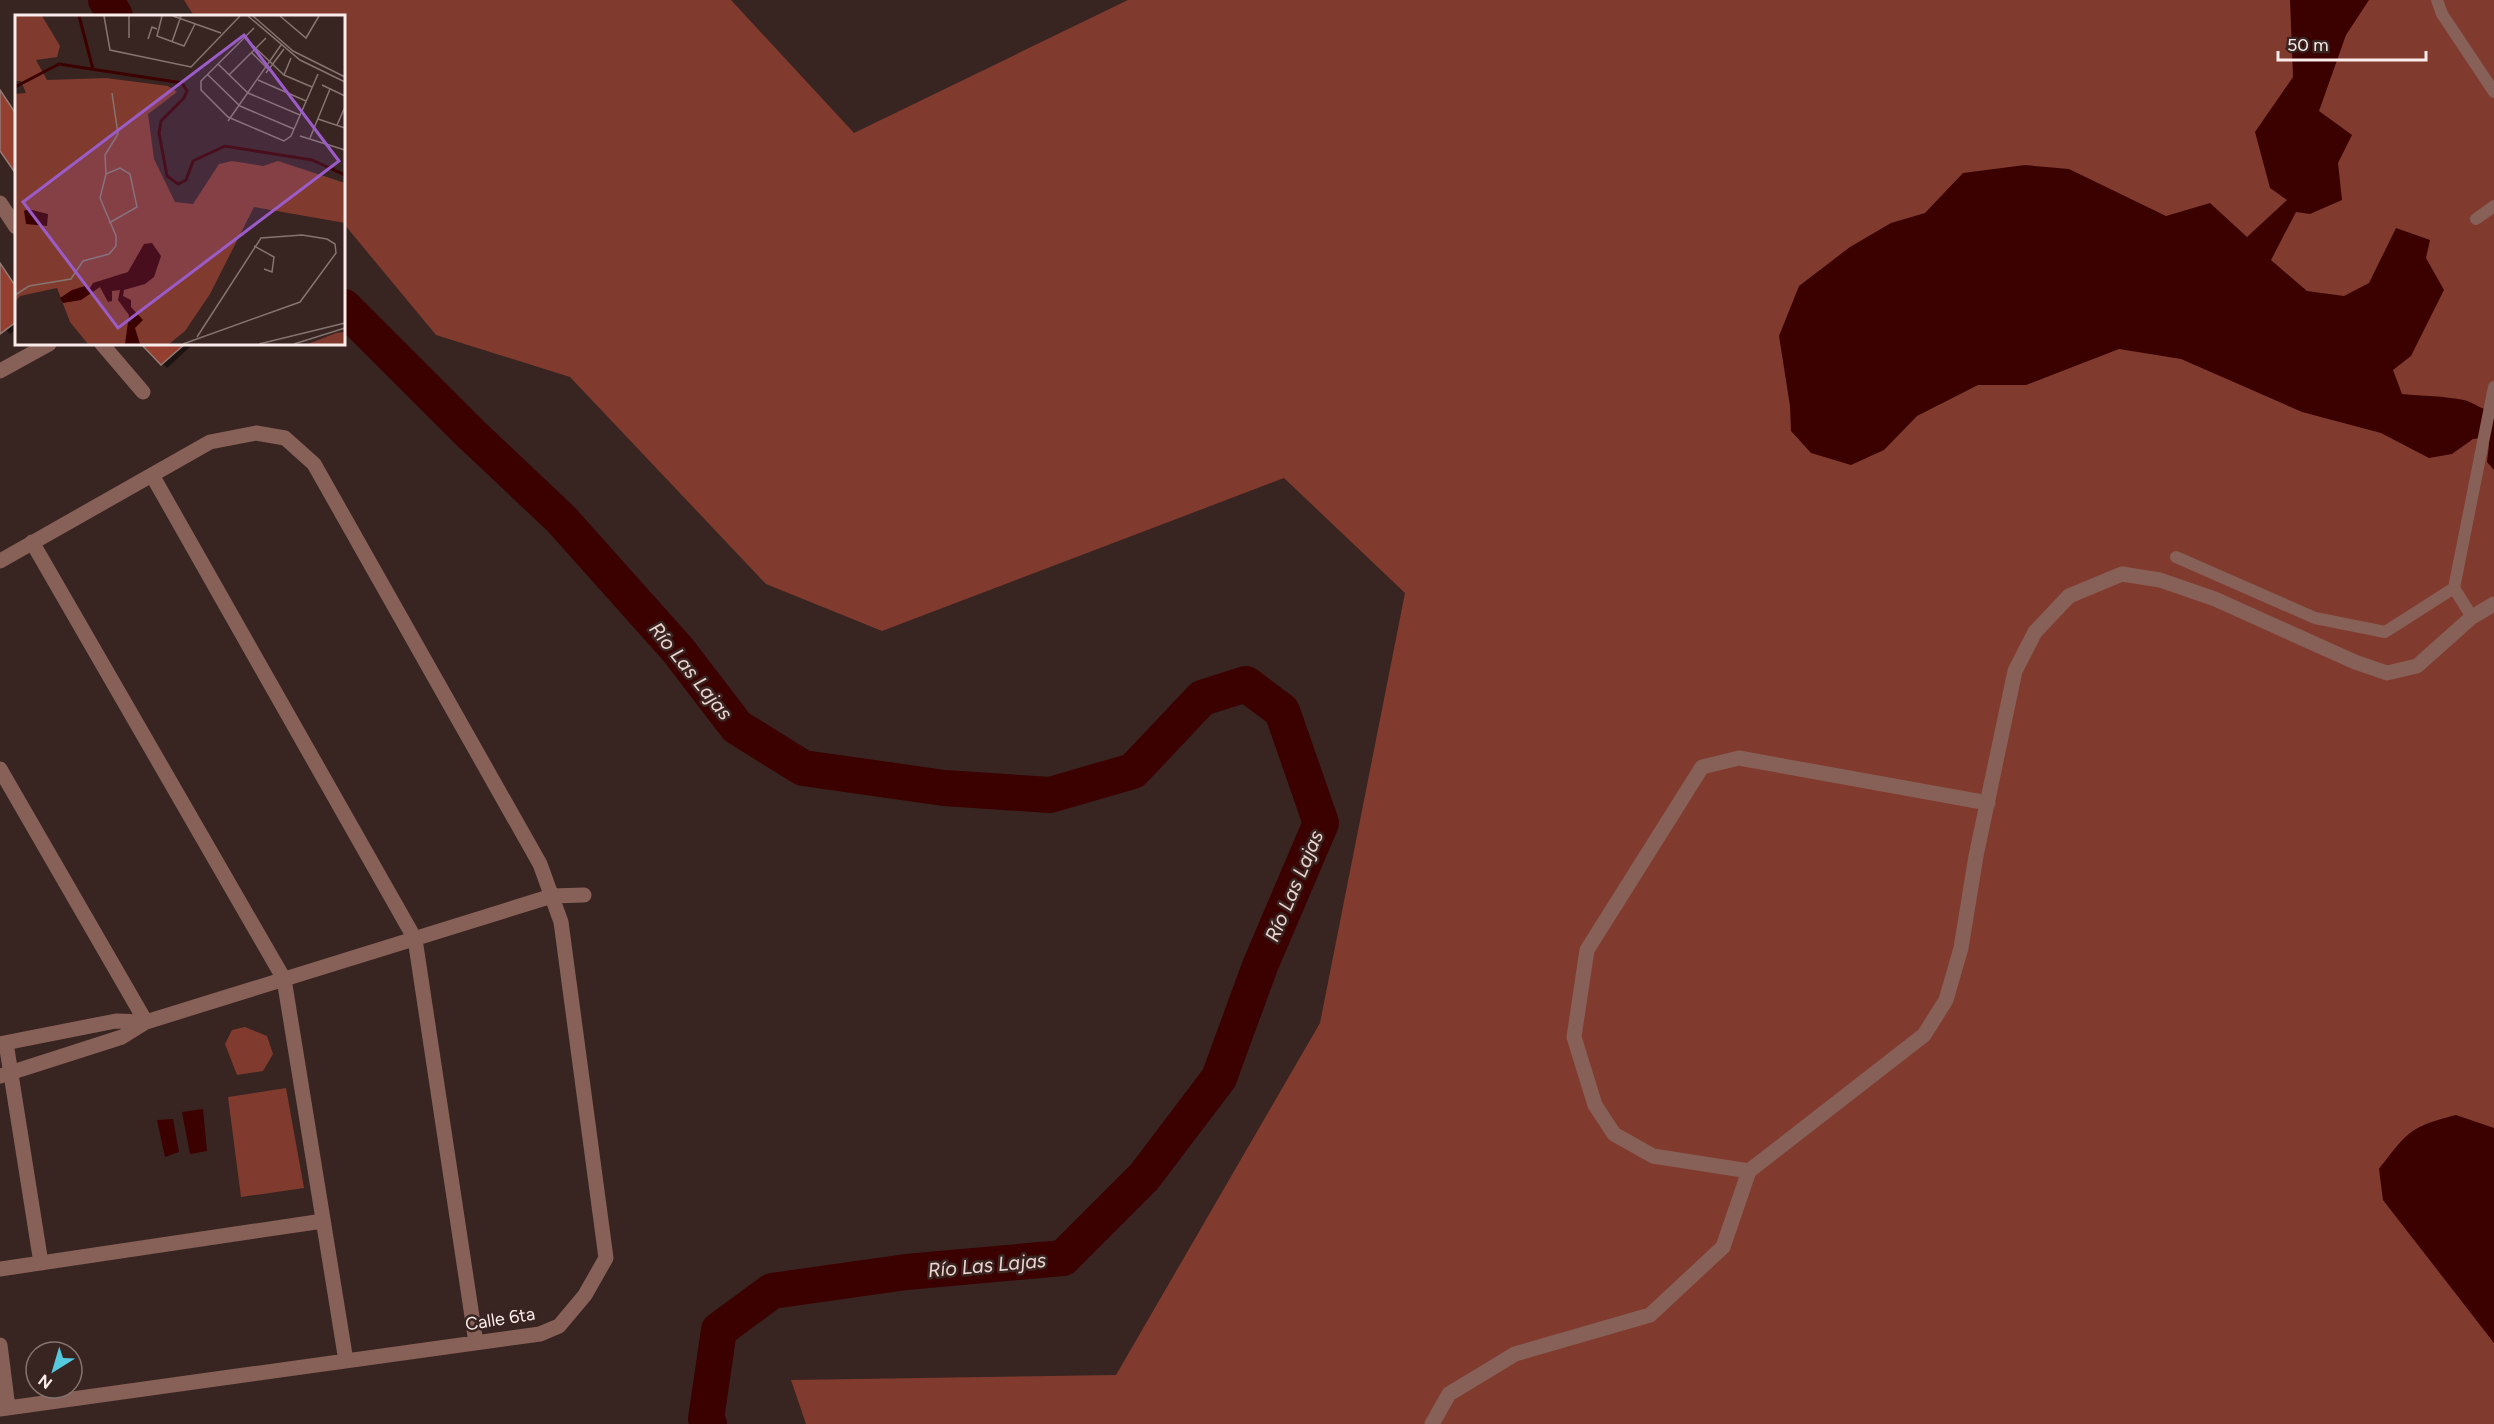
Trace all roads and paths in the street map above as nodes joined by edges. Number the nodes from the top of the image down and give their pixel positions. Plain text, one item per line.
1 (2437, 0) edge
2 (2494, 92) edge
3 (0, 203) edge
4 (2494, 206) edge
5 (2476, 219) dead end
6 (15, 226) edge
7 (47, 345) edge
8 (103, 345) edge
9 (0, 371) edge
10 (2494, 387) edge
11 (143, 392) dead end
12 (152, 475) junction
13 (32, 542) junction
14 (2176, 557) dead end
15 (0, 561) edge
16 (2454, 588) junction
17 (2494, 604) edge
18 (2472, 617) junction
19 (0, 769) edge
20 (1988, 803) junction
21 (584, 894) dead end
22 (552, 896) junction
23 (415, 939) junction
24 (284, 980) junction
25 (146, 1022) junction
26 (3, 1044) edge
27 (5, 1074) edge
28 (1749, 1171) junction
29 (323, 1221) junction
30 (41, 1263) junction
31 (0, 1269) edge
32 (476, 1343) junction
33 (0, 1345) edge
34 (346, 1361) junction
35 (4, 1408) edge
36 (1432, 1424) edge

1 - 2 lane
3 - 6 street
4 - 5 lane
7 - 9 street
8 - 11 street
10 - 16 lane
12 - 13 street, Calle 6ta
12 - 22 street, Calle 6ta
12 - 23 street
13 - 15 street, Calle 6ta
13 - 24 street
14 - 16 lane
16 - 18 lane
17 - 18 street
18 - 20 street
19 - 25 street
20 - 28 street
20 - 28 street
21 - 22 street
22 - 23 street
22 - 32 street, Calle 6ta
23 - 24 street
23 - 32 street
24 - 25 street
24 - 29 street
25 - 26 street
25 - 27 street
26 - 27 street
27 - 30 street
28 - 36 street
29 - 30 street
29 - 34 street
30 - 31 street
32 - 34 street, Calle 6ta
33 - 35 street
34 - 35 street, Calle 6ta

